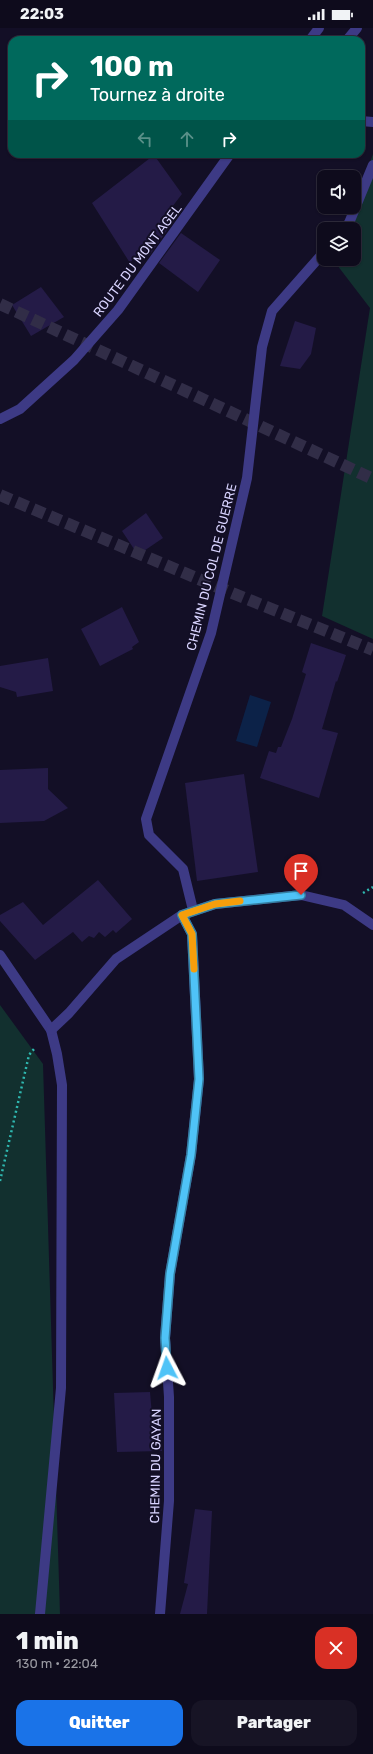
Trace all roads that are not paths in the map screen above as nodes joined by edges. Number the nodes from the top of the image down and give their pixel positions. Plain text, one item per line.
1 (227, 158) edge
2 (373, 165) edge
3 (349, 222) edge
4 (317, 260) edge
5 (0, 419) edge
6 (192, 910) junction
7 (182, 915) junction
8 (373, 925) edge
9 (0, 955) edge
10 (51, 1030) junction
11 (40, 1614) edge
12 (160, 1614) edge

1 - 5 street, ROUTE DU MONT AGEL
2 - 3 street
4 - 6 street, CHEMIN DU COL DE GUERRE
6 - 7 street
6 - 8 street
7 - 10 street
7 - 12 street, CHEMIN DU GAYAN
9 - 10 street
10 - 11 street

